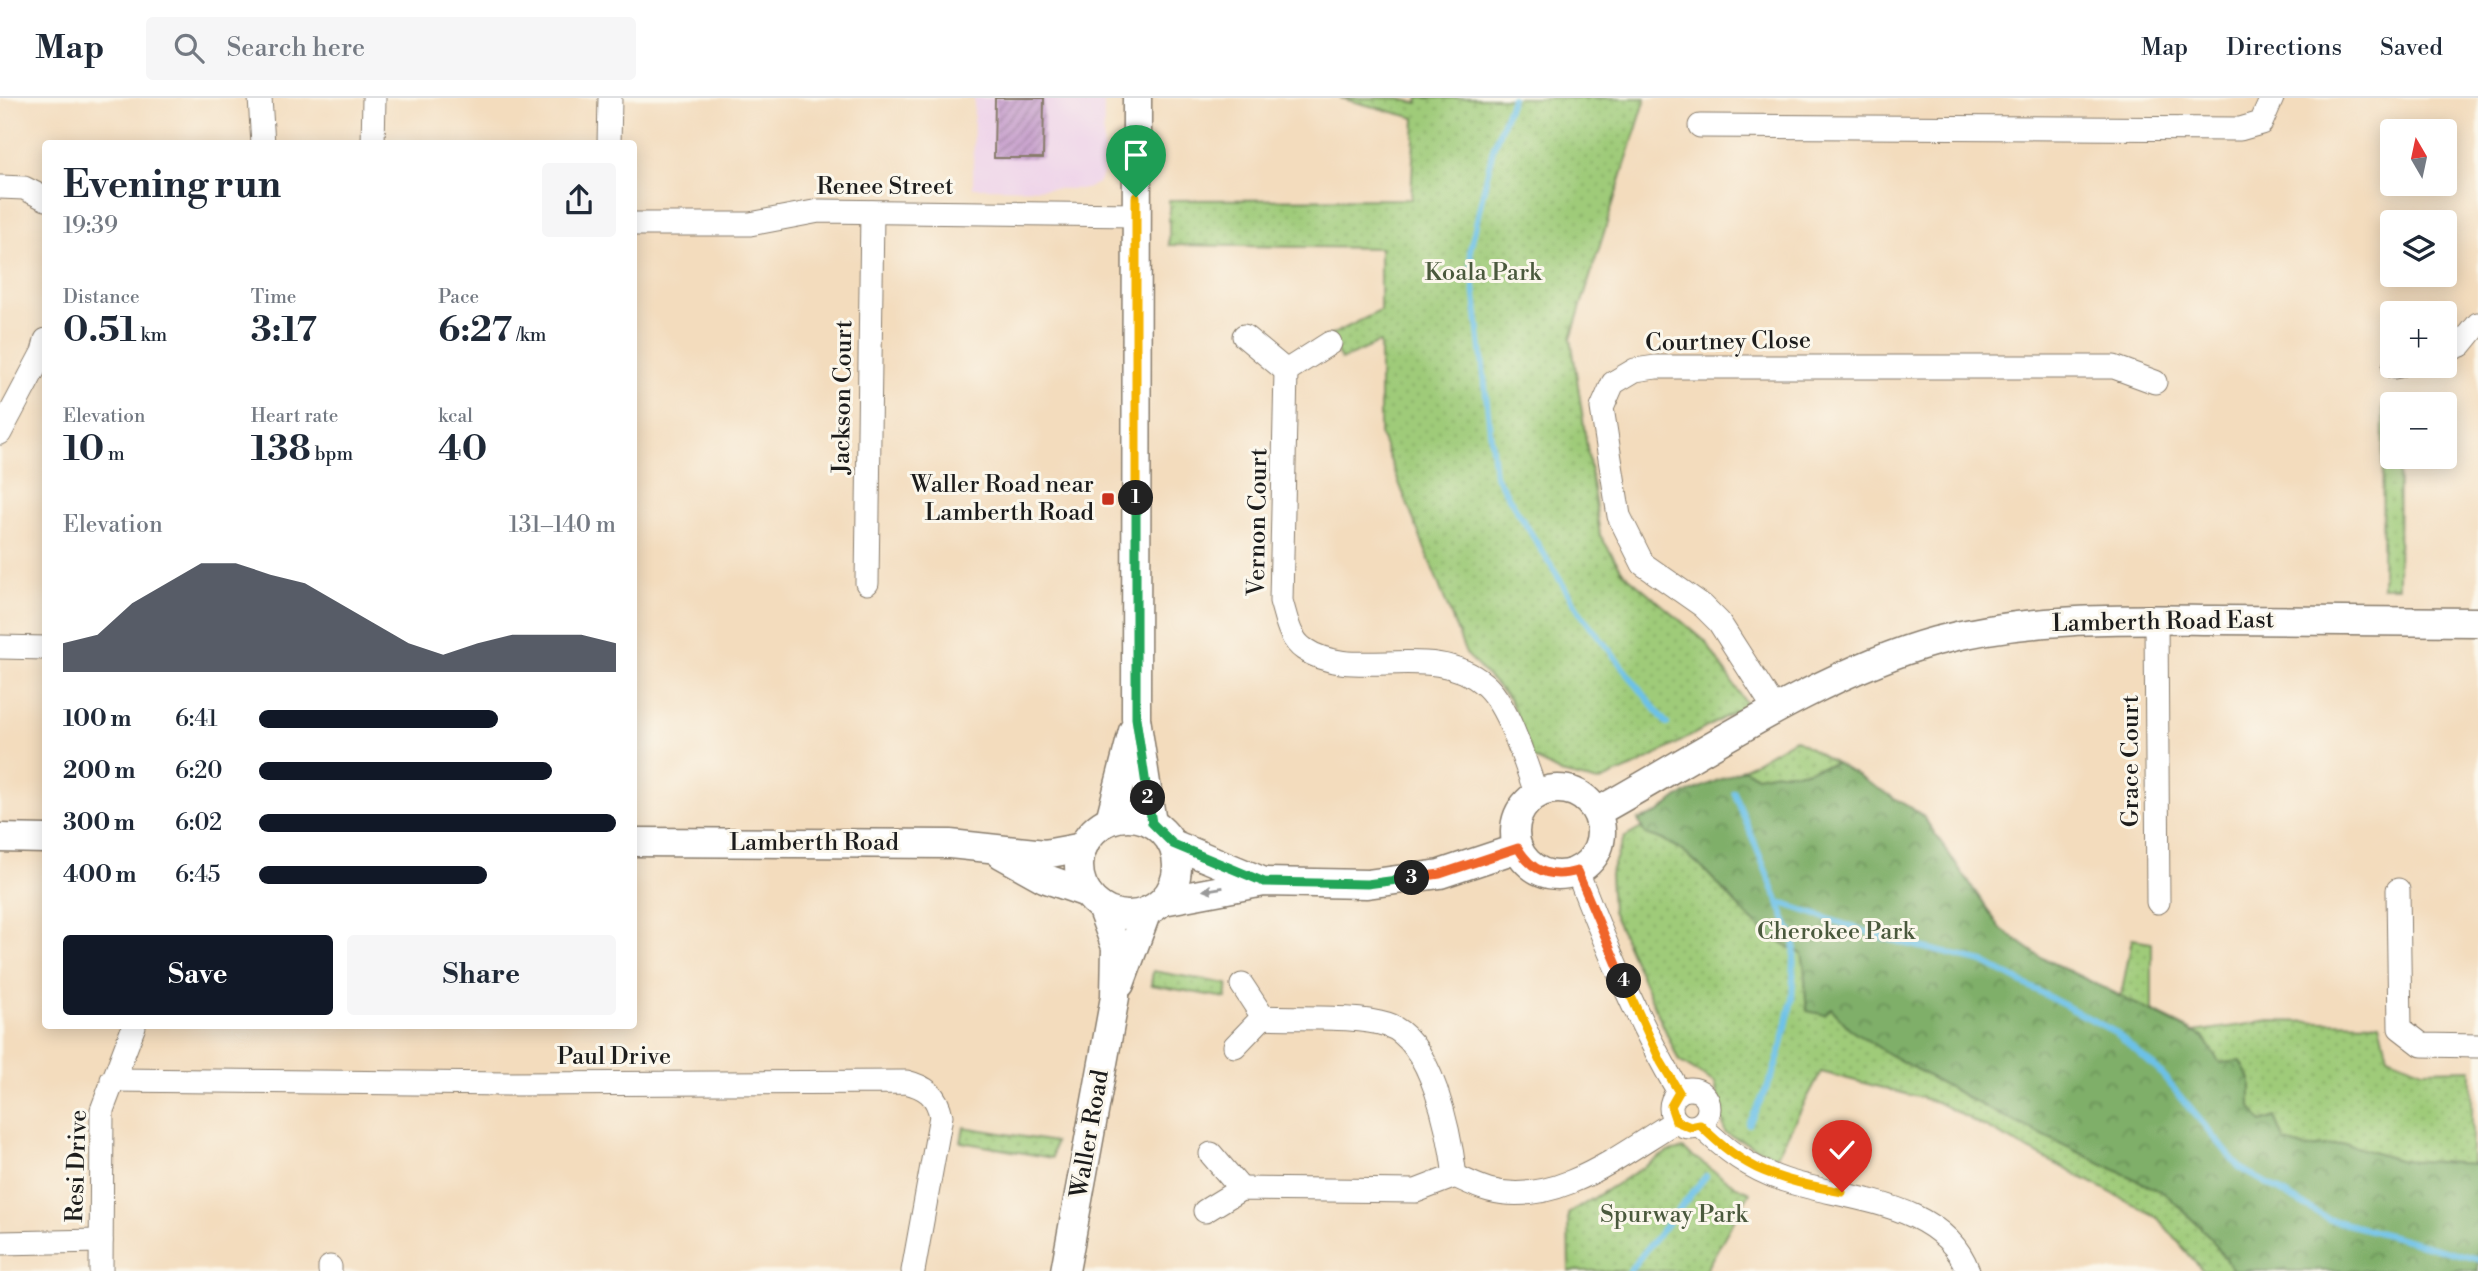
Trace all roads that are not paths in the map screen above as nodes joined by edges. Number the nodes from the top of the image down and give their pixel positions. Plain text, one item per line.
1 (260, 98) edge
2 (374, 98) edge
3 (610, 98) edge
4 (1137, 98) edge
5 (2272, 98) edge
6 (1700, 126) dead end
7 (263, 140) edge
8 (373, 140) edge
9 (610, 140) edge
10 (0, 187) edge
11 (42, 197) edge
12 (872, 212) junction
13 (1137, 215) junction
14 (637, 224) edge
15 (2478, 324) edge
16 (1244, 336) dead end
17 (1330, 343) dead end
18 (2457, 346) edge
19 (42, 354) edge
20 (1286, 371) junction
21 (2155, 382) dead end
22 (0, 433) edge
23 (867, 583) dead end
24 (2156, 619) junction
25 (2478, 622) edge
26 (0, 647) edge
27 (42, 648) edge
28 (1776, 711) junction
29 (1136, 718) junction
30 (1537, 795) junction
31 (1597, 812) junction
32 (1110, 820) junction
33 (1152, 823) junction
34 (0, 838) edge
35 (42, 838) edge
36 (637, 842) edge
37 (1173, 844) junction
38 (1083, 847) junction
39 (1518, 848) junction
40 (994, 851) junction
41 (1577, 871) junction
42 (1264, 882) junction
43 (2398, 890) dead end
44 (1094, 900) junction
45 (2158, 902) dead end
46 (1155, 906) junction
47 (1242, 985) dead end
48 (1115, 997) junction
49 (1263, 1017) junction
50 (133, 1029) edge
51 (1235, 1045) dead end
52 (2478, 1046) edge
53 (112, 1080) junction
54 (1679, 1092) junction
55 (1676, 1121) junction
56 (1700, 1125) junction
57 (1211, 1154) dead end
58 (1455, 1176) junction
59 (1241, 1189) junction
60 (1205, 1210) dead end
61 (101, 1241) junction
62 (0, 1243) edge
63 (101, 1271) edge
64 (913, 1271) edge
65 (1065, 1271) edge
66 (1968, 1271) edge

1 - 7 street
2 - 8 street
3 - 9 street
4 - 13 street
5 - 6 street
10 - 11 street
12 - 13 street, Renee Street
12 - 14 street, Renee Street
12 - 23 street, Jackson Court
13 - 29 street
15 - 18 street
16 - 20 street
17 - 20 street
19 - 22 street
20 - 30 street, Vernon Court
21 - 28 street, Courtney Close
24 - 25 street, Lamberth Road East
24 - 28 street, Lamberth Road East
24 - 45 street, Grace Court
26 - 27 street
28 - 31 street, Lamberth Road East
29 - 32 street
29 - 33 street
30 - 31 street
30 - 39 street
31 - 41 street
32 - 33 street
32 - 38 street
33 - 37 street
34 - 35 street
36 - 40 street, Lamberth Road
37 - 42 street
37 - 46 street
38 - 40 street, Lamberth Road
38 - 44 street
39 - 41 street
39 - 42 street
40 - 44 street, Lamberth Road
41 - 54 street
42 -> 46 street
43 - 52 street
44 - 46 street
44 - 48 street, Waller Road
46 - 48 street, Waller Road
47 - 49 street
48 - 65 street, Waller Road
49 - 51 street
49 - 58 street
50 - 53 street, Resi Drive
53 - 61 street, Resi Drive
53 - 64 street, Paul Drive
54 - 55 street
54 - 56 street
55 - 56 street
55 - 58 street
56 - 66 street
57 - 59 street
58 - 59 street
59 - 60 street
61 - 62 street
61 - 63 street, Resi Drive

